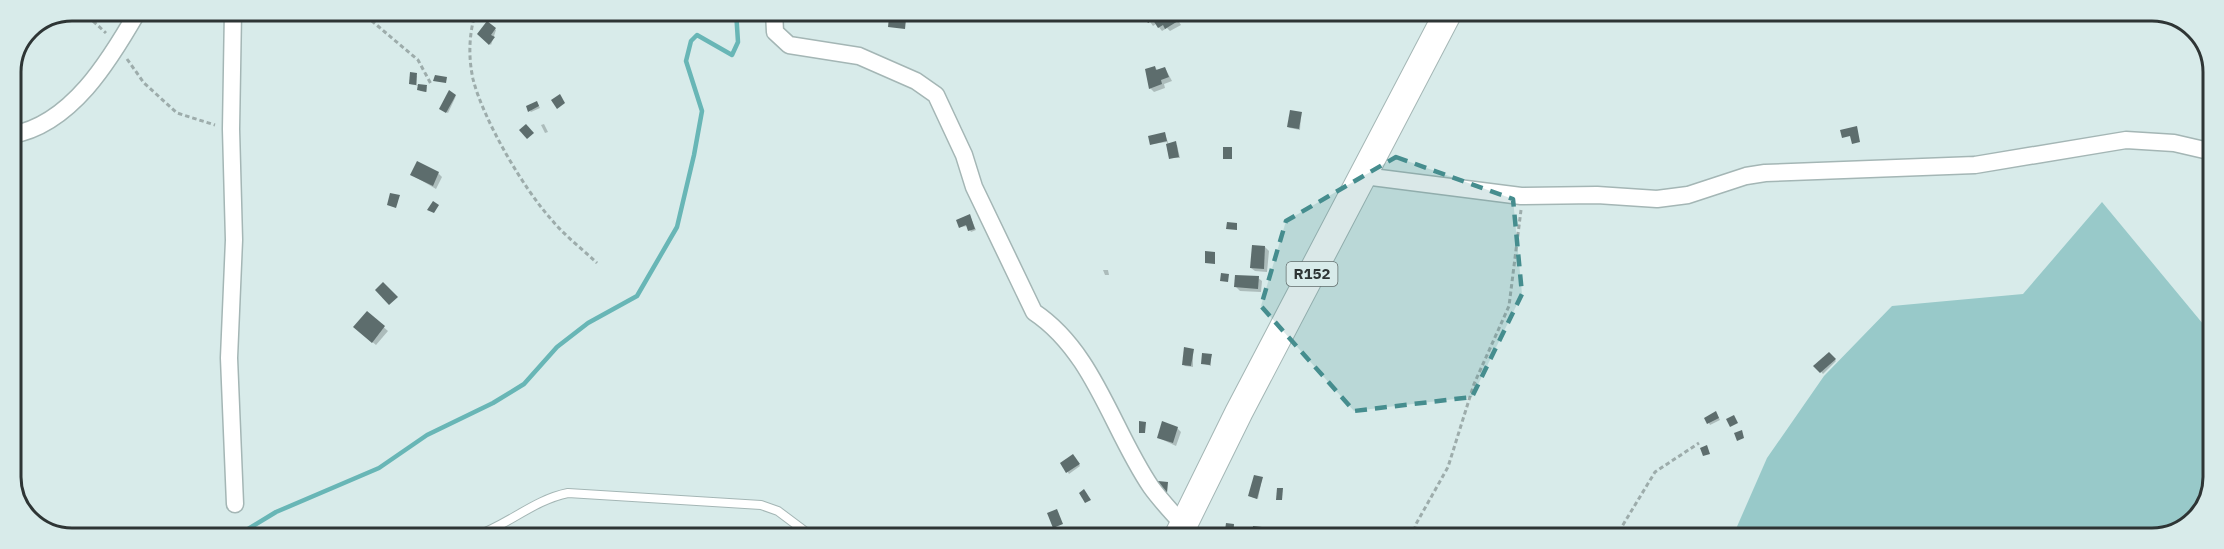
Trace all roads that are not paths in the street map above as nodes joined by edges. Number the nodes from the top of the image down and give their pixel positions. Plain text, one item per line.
1 (132, 21) edge
2 (233, 21) edge
3 (774, 21) edge
4 (1444, 21) edge
5 (21, 132) edge
6 (2203, 150) edge
7 (1364, 176) junction
8 (235, 504) dead end
9 (498, 528) edge
10 (801, 528) edge
11 (1177, 528) edge
12 (1182, 528) edge

1 - 5 street
2 - 8 street
3 - 11 street
4 - 7 main road, R152
6 - 7 street
7 - 12 main road, R152
9 - 10 lane

